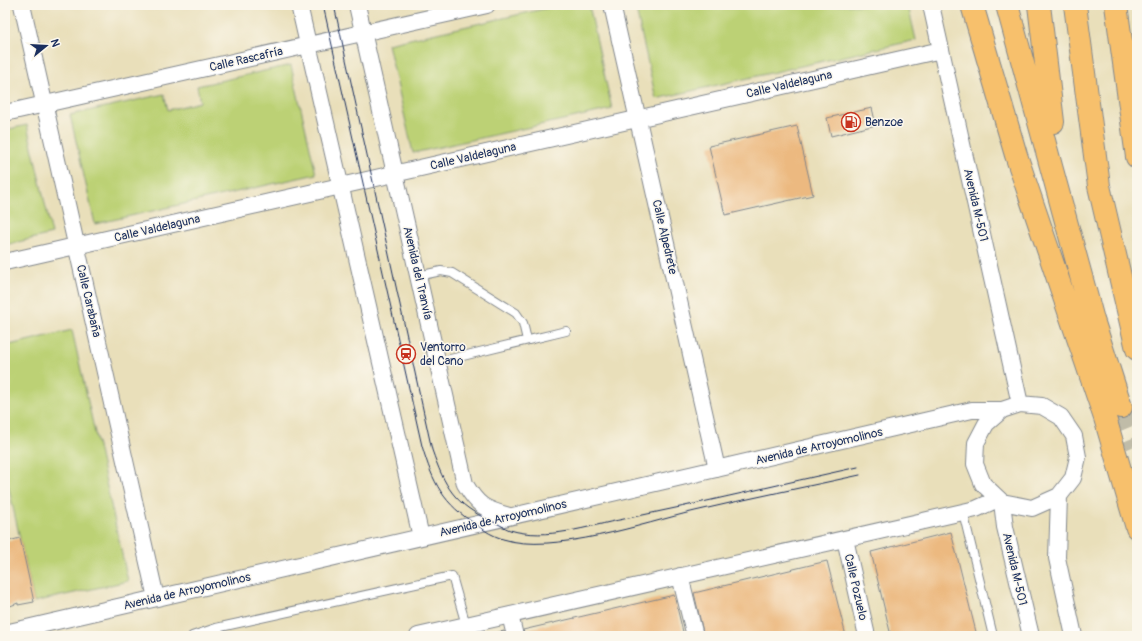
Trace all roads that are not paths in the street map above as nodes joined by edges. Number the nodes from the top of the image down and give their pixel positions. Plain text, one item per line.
1 (22, 5) edge
2 (299, 5) edge
3 (357, 5) edge
4 (486, 5) edge
5 (612, 5) edge
6 (931, 5) edge
7 (972, 5) edge
8 (1008, 5) edge
9 (1039, 5) edge
10 (1075, 5) edge
11 (1116, 5) edge
12 (363, 33) junction
13 (308, 45) junction
14 (941, 50) junction
15 (45, 104) junction
16 (5, 113) edge
17 (638, 119) junction
18 (1137, 157) edge
19 (395, 174) junction
20 (340, 186) junction
21 (77, 246) junction
22 (1073, 246) junction
23 (5, 262) edge
24 (418, 276) junction
25 (566, 331) dead end
26 (527, 340) junction
27 (1137, 349) edge
28 (438, 362) junction
29 (1020, 404) junction
30 (1121, 407) tunnel mouth
31 (1002, 410) junction
32 (717, 469) junction
33 (1060, 496) junction
34 (1000, 501) junction
35 (963, 512) junction
36 (510, 516) junction
37 (1137, 528) edge
38 (420, 537) junction
39 (845, 539) junction
40 (680, 576) junction
41 (156, 598) junction
42 (510, 615) junction
43 (466, 625) junction
44 (5, 633) edge
45 (192, 636) edge
46 (418, 636) edge
47 (515, 636) edge
48 (695, 636) edge
49 (867, 636) edge
50 (994, 636) edge
51 (1031, 636) edge
52 (1074, 636) edge

1 - 15 street, Calle Carabaña
2 - 13 street
3 - 12 street, Avenida del Tranvía
4 - 12 street, Calle Rascafría
5 - 17 street, Calle Alpedrete
6 - 14 street, Avenida M-501
7 - 37 highway
8 - 22 highway
9 - 22 highway
10 - 27 highway
11 - 18 highway
12 - 13 street, Calle Rascafría
12 - 19 street, Avenida del Tranvía
13 - 15 street, Calle Rascafría
13 - 20 street
14 - 17 street, Calle Valdelaguna
14 - 29 street, Avenida M-501
15 - 16 street, Calle Rascafría
15 - 21 street, Calle Carabaña
17 - 19 street, Calle Valdelaguna
17 - 32 street, Calle Alpedrete
19 - 20 street, Calle Valdelaguna
19 - 24 street, Avenida del Tranvía
20 - 21 street, Calle Valdelaguna
20 - 38 street
21 - 23 street, Calle Valdelaguna
21 - 41 street, Calle Carabaña
22 - 30 highway
24 - 26 lane
24 - 28 street, Avenida del Tranvía
25 - 26 lane
26 - 28 lane
28 - 36 street, Avenida del Tranvía
29 - 31 street
29 - 33 street
31 - 32 street, Avenida de Arroyomolinos
31 - 34 street
32 - 36 street, Avenida de Arroyomolinos
33 - 34 street
33 - 52 street
34 - 35 street
34 - 51 street, Avenida M-501
35 - 39 street
35 - 50 lane
36 - 38 street, Avenida de Arroyomolinos
38 - 41 street, Avenida de Arroyomolinos
39 - 40 street
39 - 49 street, Calle Pozuelo
40 - 42 street
40 - 48 street
41 - 44 street, Avenida de Arroyomolinos
42 - 43 street
42 - 47 street
43 - 45 lane
43 - 46 street

